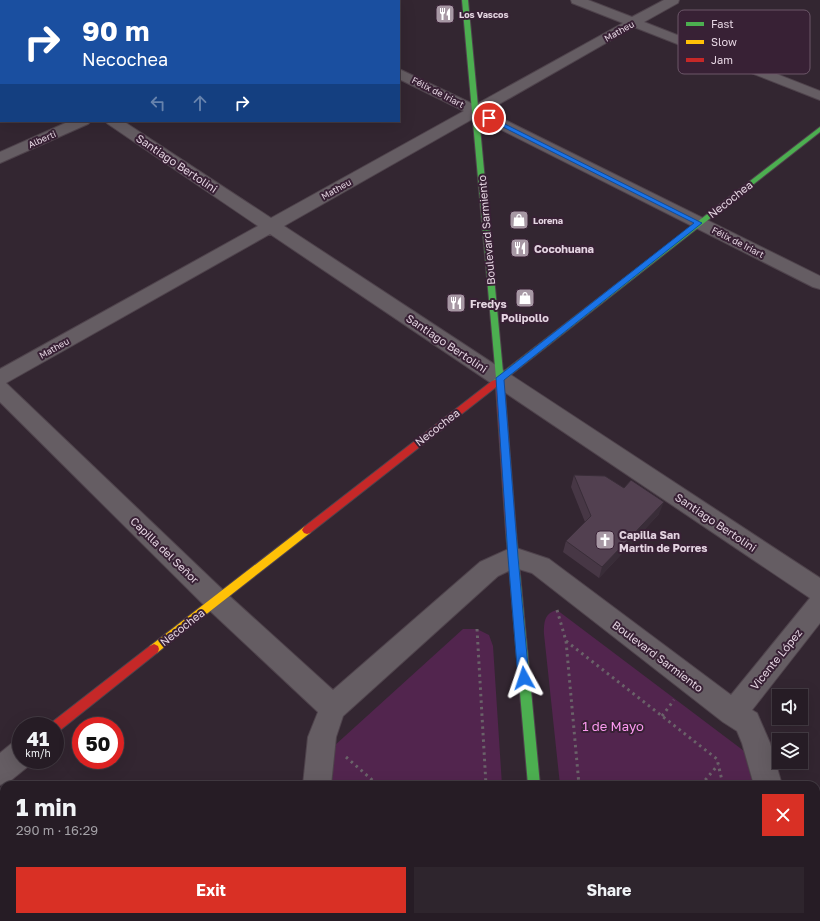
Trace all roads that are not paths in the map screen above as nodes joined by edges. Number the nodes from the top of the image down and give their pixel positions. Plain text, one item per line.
1 (465, 0) edge
2 (577, 0) edge
3 (673, 0) edge
4 (634, 23) junction
5 (678, 40) edge
6 (400, 74) edge
7 (764, 74) edge
8 (820, 96) edge
9 (475, 111) junction
10 (81, 122) edge
11 (114, 122) edge
12 (820, 129) edge
13 (0, 158) edge
14 (699, 223) junction
15 (270, 226) junction
16 (820, 283) edge
17 (0, 378) edge
18 (500, 378) junction
19 (0, 389) edge
20 (513, 557) junction
21 (820, 591) edge
22 (216, 600) junction
23 (820, 604) edge
24 (333, 708) junction
25 (733, 713) junction
26 (64, 720) edge
27 (12, 761) edge
28 (0, 770) edge
29 (317, 781) edge
30 (534, 781) edge
31 (767, 781) edge

1 - 9 main road, Boulevard Sarmiento
2 - 4 street
3 - 4 street, Matheu
4 - 5 street
4 - 9 street, Matheu
6 - 9 street, Félix de Iriart
7 - 8 street
9 - 14 street, Félix de Iriart
9 - 15 street, Matheu
9 - 18 main road, Boulevard Sarmiento
10 - 13 street, Alberti
11 - 15 street, Santiago Bertolini
12 - 14 main road, Necochea
14 - 16 street, Félix de Iriart
14 - 18 main road, Necochea
15 - 17 street, Matheu
15 - 18 street, Santiago Bertolini
18 - 20 main road, Boulevard Sarmiento
18 - 21 street, Santiago Bertolini
18 - 22 main road, Necochea
19 - 22 street, Capilla del Señor
20 - 24 street
20 - 25 street, Boulevard Sarmiento
20 - 30 main road, Boulevard Sarmiento
22 - 24 street, Capilla del Señor
22 - 26 main road, Necochea
23 - 25 street, Vicente López
24 - 29 street
25 - 31 street, Boulevard Sarmiento
27 - 28 street

